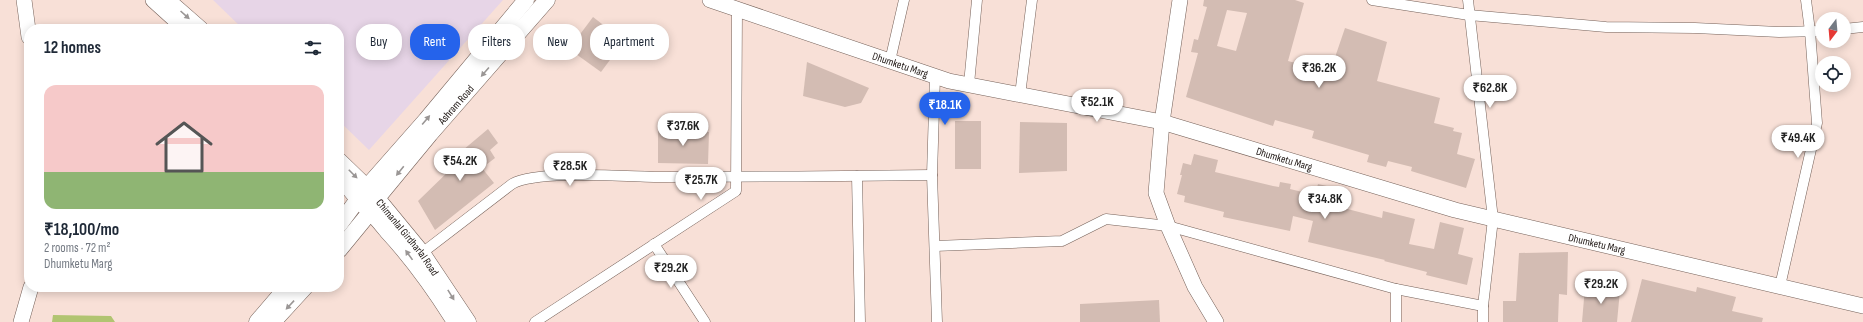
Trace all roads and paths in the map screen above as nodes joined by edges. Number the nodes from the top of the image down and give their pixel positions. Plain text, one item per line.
1 (24, 0) edge
2 (153, 0) edge
3 (168, 0) edge
4 (526, 0) edge
5 (546, 0) edge
6 (710, 0) edge
7 (904, 0) edge
8 (977, 0) edge
9 (1032, 0) edge
10 (1180, 0) edge
11 (1372, 0) edge
12 (1468, 0) edge
13 (1806, 0) edge
14 (736, 9) junction
15 (1469, 15) junction
16 (27, 24) edge
17 (179, 24) edge
18 (195, 24) edge
19 (1863, 27) edge
20 (1851, 28) edge
21 (1810, 32) junction
22 (1815, 32) edge
23 (890, 61) junction
24 (935, 76) junction
25 (969, 84) junction
26 (1020, 94) junction
27 (1162, 122) junction
28 (344, 166) edge
29 (932, 175) junction
30 (857, 176) junction
31 (736, 177) junction
32 (344, 183) edge
33 (372, 198) junction
34 (358, 200) junction
35 (344, 218) edge
36 (1492, 219) junction
37 (1168, 226) junction
38 (344, 242) edge
39 (654, 244) junction
40 (934, 246) junction
41 (422, 253) junction
42 (1780, 286) junction
43 (1396, 289) junction
44 (30, 292) edge
45 (283, 292) edge
46 (300, 292) edge
47 (1483, 306) junction
48 (1863, 306) edge
49 (21, 322) edge
50 (257, 322) edge
51 (273, 322) edge
52 (455, 322) edge
53 (468, 322) edge
54 (535, 322) edge
55 (705, 322) edge
56 (860, 322) edge
57 (937, 322) edge
58 (1216, 322) edge
59 (1396, 322) edge
60 (1483, 322) edge

1 - 16 street
2 - 17 street
3 -> 18 street
33 -> 4 main road, Ashram Road
5 -> 33 main road, Ashram Road
6 - 14 street, Dhumketu Marg
7 - 23 street
8 - 25 street
9 - 26 street
10 - 27 street
11 - 15 street
12 - 15 street
13 - 21 street
14 - 23 street, Dhumketu Marg
14 - 31 street
15 - 21 street
15 - 36 street
19 - 20 street
21 - 22 street
21 - 42 street
23 - 24 street, Dhumketu Marg
24 - 25 street, Dhumketu Marg
24 - 29 street
25 - 26 street, Dhumketu Marg
26 - 27 street, Dhumketu Marg
27 - 36 street, Dhumketu Marg
27 - 37 street
28 -> 33 street, Chimanlal Girdharlal Road
29 - 30 street
29 - 40 street
30 - 31 street
30 - 56 street
31 - 39 street
31 - 41 street
32 - 34 street, Chimanlal Girdharlal Road
33 - 34 main road, Chimanlal Girdharlal Road
33 - 38 main road, Ashram Road
33 - 41 main road, Chimanlal Girdharlal Road
52 -> 33 main road, Chimanlal Girdharlal Road
34 - 35 main road
36 - 42 street, Dhumketu Marg
36 - 47 street
37 - 40 street
37 - 43 street
37 - 58 street
39 - 54 street
39 - 55 street
40 - 57 street
41 -> 53 main road, Chimanlal Girdharlal Road
42 - 48 street, Dhumketu Marg
43 - 47 street
43 - 59 street
44 - 49 street
45 - 50 main road
46 -> 51 main road
47 - 60 street

